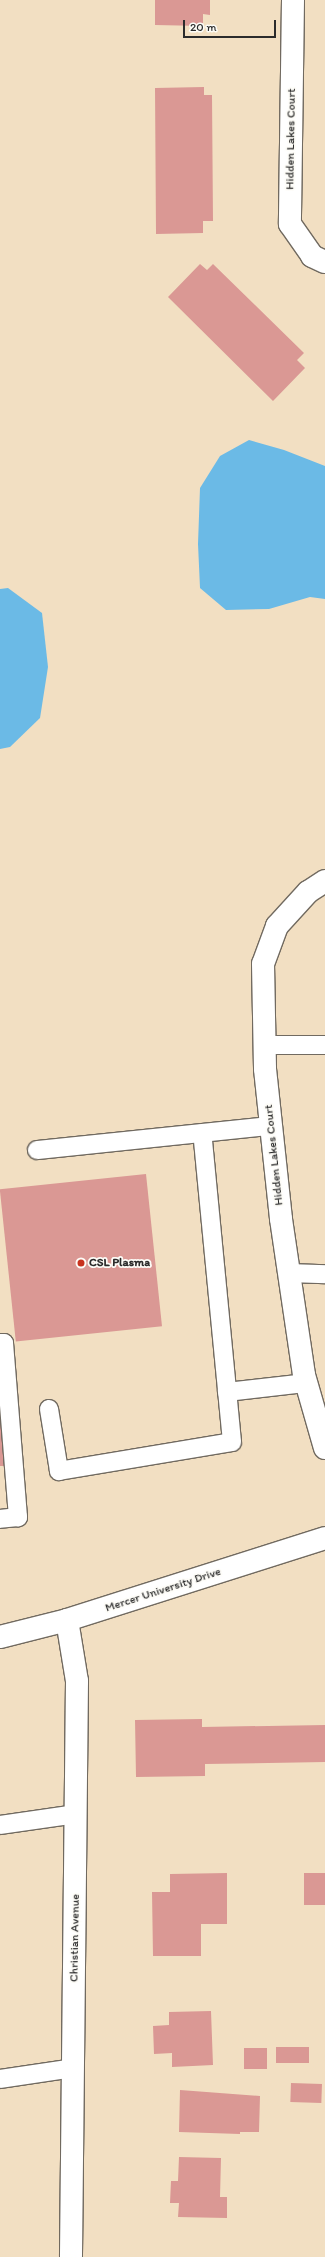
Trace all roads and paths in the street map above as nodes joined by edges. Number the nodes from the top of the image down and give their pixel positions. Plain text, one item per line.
1 (293, 0) edge
2 (325, 262) edge
3 (325, 881) edge
4 (264, 1045) junction
5 (325, 1045) edge
6 (271, 1126) junction
7 (202, 1133) junction
8 (37, 1150) dead end
9 (289, 1273) junction
10 (325, 1274) edge
11 (0, 1343) edge
12 (306, 1383) junction
13 (227, 1392) junction
14 (49, 1408) dead end
15 (325, 1448) edge
16 (0, 1520) edge
17 (325, 1538) edge
18 (68, 1620) junction
19 (0, 1637) edge
20 (76, 1814) junction
21 (0, 1825) edge
22 (74, 2068) junction
23 (0, 2079) edge
24 (71, 2257) edge

1 - 2 street, Hidden Lakes Court
3 - 4 street, Hidden Lakes Court
4 - 5 lane
4 - 6 street, Hidden Lakes Court
6 - 7 lane
6 - 9 street, Hidden Lakes Court
7 - 8 lane
7 - 13 lane
9 - 10 lane
9 - 12 street, Hidden Lakes Court
11 - 16 lane
12 - 13 lane
12 - 15 street, Hidden Lakes Court
13 - 14 lane
17 - 18 street, Mercer University Drive
18 - 19 street, Mercer University Drive
18 - 20 street, Christian Avenue
20 - 21 lane
20 - 22 street, Christian Avenue
22 - 23 lane
22 - 24 street, Christian Avenue

